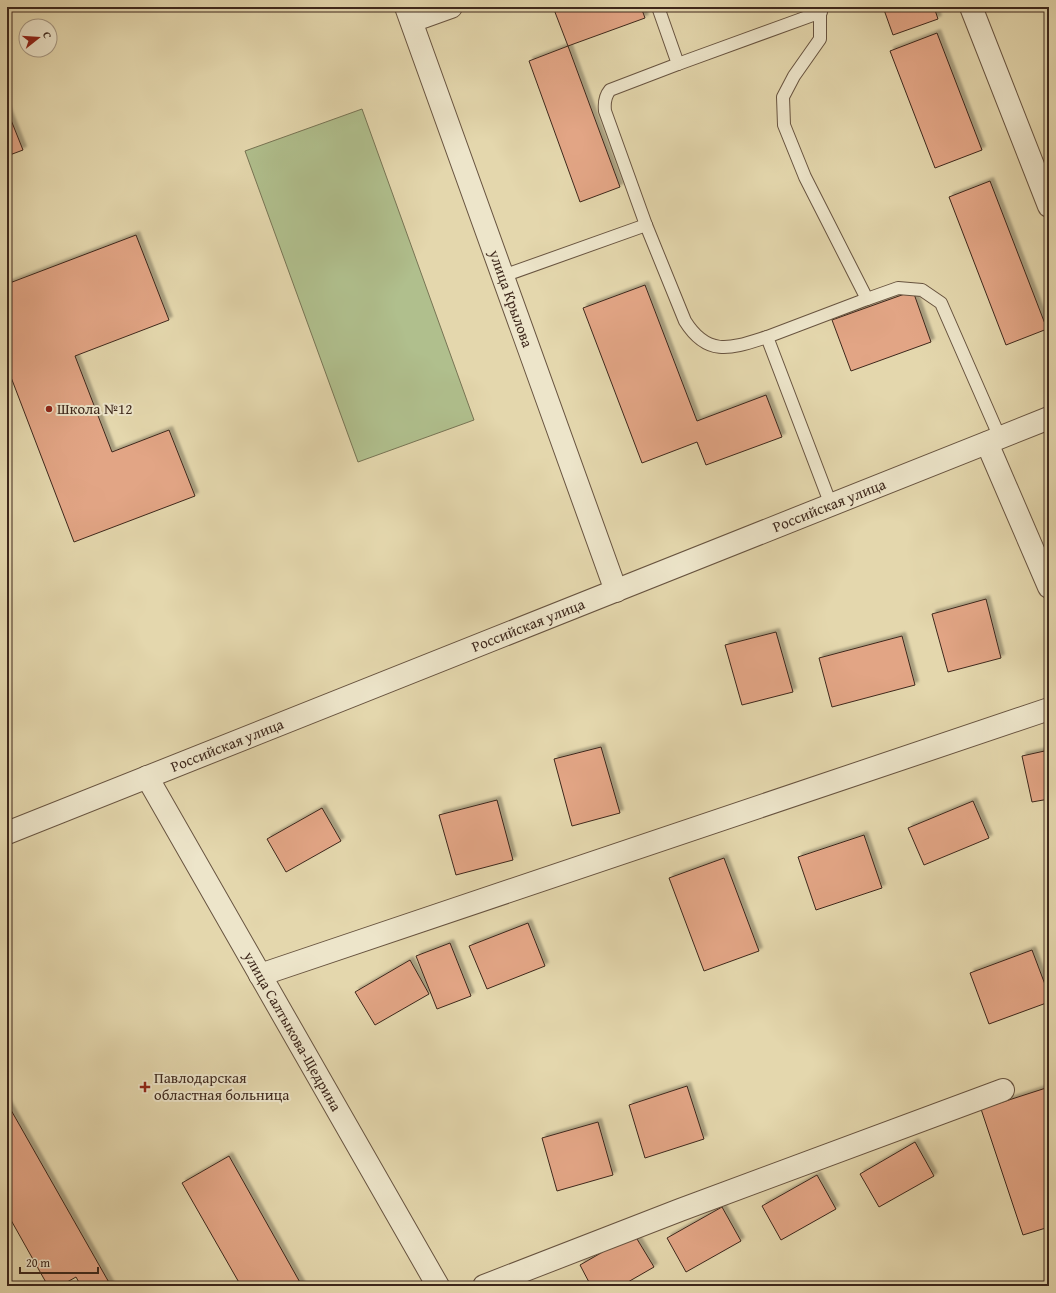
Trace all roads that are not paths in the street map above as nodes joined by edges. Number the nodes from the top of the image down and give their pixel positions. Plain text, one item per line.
1 (451, 7) edge
2 (658, 7) edge
3 (971, 7) edge
4 (821, 9) edge
5 (409, 14) edge
6 (678, 64) junction
7 (1049, 206) edge
8 (646, 225) junction
9 (503, 276) junction
10 (867, 299) junction
11 (767, 337) junction
12 (1049, 418) edge
13 (993, 441) junction
14 (831, 505) junction
15 (1049, 587) edge
16 (616, 591) junction
17 (1049, 709) edge
18 (147, 777) junction
19 (7, 832) edge
20 (260, 975) junction
21 (1003, 1090) dead end
22 (438, 1286) edge
23 (484, 1286) edge

1 - 5 street
2 - 6 lane
3 - 7 street
4 - 6 lane
4 - 10 lane
5 - 9 street, улица Крылова
6 - 8 lane
8 - 9 lane
8 - 11 lane
9 - 16 street, улица Крылова
10 - 11 lane
10 - 13 lane
11 - 14 lane
12 - 13 street, Российская улица
13 - 14 street, Российская улица
13 - 15 street
14 - 16 street, Российская улица
16 - 18 street, Российская улица
17 - 20 street
18 - 19 street, Российская улица
18 - 20 street, улица Салтыкова-Щедрина
20 - 22 street, улица Салтыкова-Щедрина
21 - 23 street

